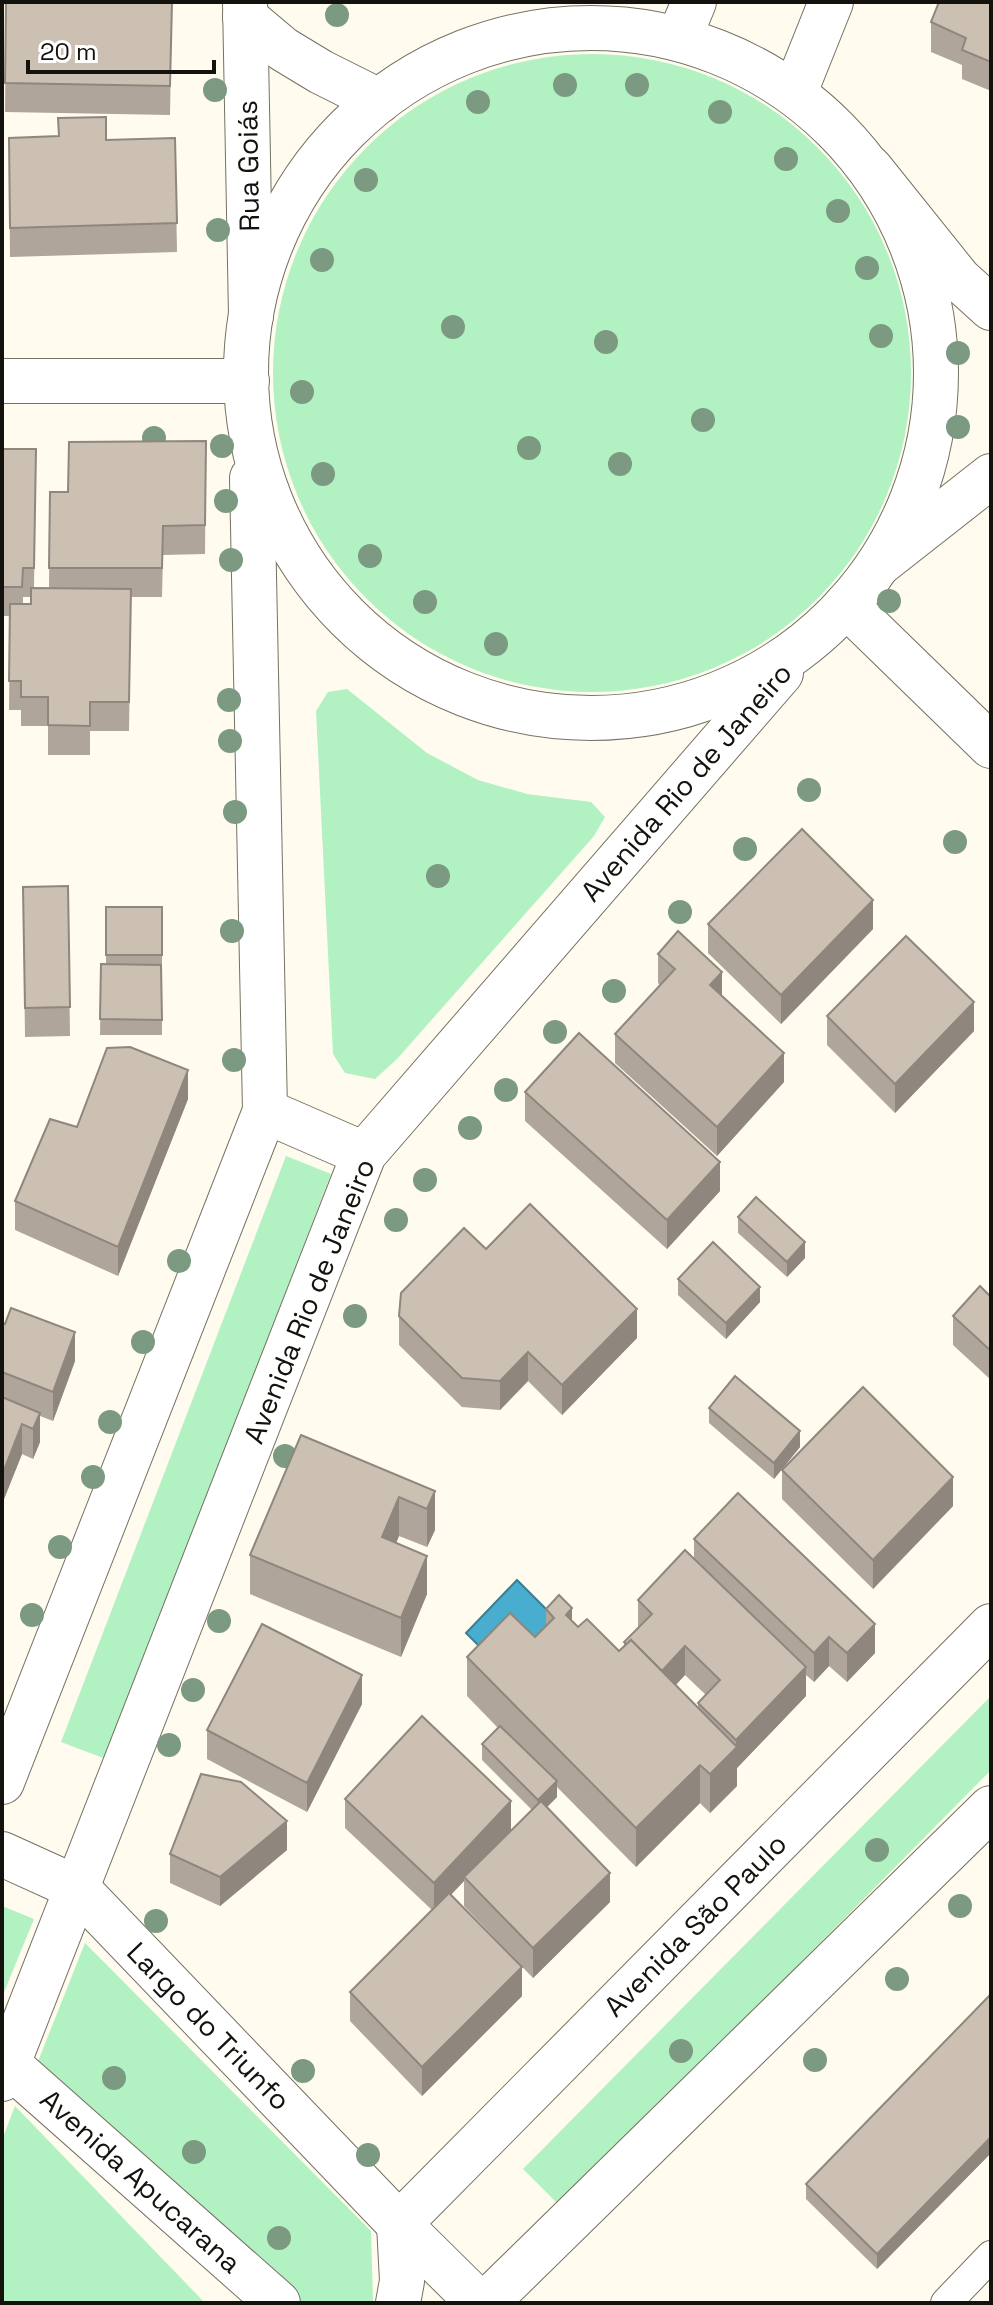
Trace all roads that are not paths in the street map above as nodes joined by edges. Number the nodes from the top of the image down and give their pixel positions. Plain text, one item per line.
1 (831, 2) edge
2 (245, 9) edge
3 (687, 20) edge
4 (795, 92) junction
5 (379, 101) junction
6 (870, 168) junction
7 (991, 308) edge
8 (251, 316) junction
9 (2, 381) edge
10 (247, 381) junction
11 (251, 432) junction
12 (991, 476) edge
13 (879, 564) junction
14 (846, 605) junction
15 (809, 640) junction
16 (991, 746) edge
17 (265, 1111) junction
18 (364, 1154) junction
19 (991, 1626) edge
20 (2, 1782) edge
21 (991, 1808) edge
22 (2, 1854) edge
23 (77, 1888) junction
24 (4, 2068) edge
25 (399, 2224) junction
26 (991, 2256) edge
27 (278, 2303) edge
28 (398, 2303) edge
29 (479, 2303) edge
30 (486, 2303) edge
31 (946, 2303) edge

1 - 4 street
2 - 5 street, Rua Goiás
2 - 8 street, Rua Goiás
3 - 4 street
3 - 5 street
4 - 6 street
5 - 8 street
6 - 7 street
6 - 13 street
8 - 10 street
9 - 10 street
10 - 11 street
11 - 15 street
11 - 17 street
12 - 13 street
13 - 14 street
14 - 15 street
14 - 16 street
15 - 18 street, Avenida Rio de Janeiro
17 - 18 street
17 - 20 street
18 - 23 street, Avenida Rio de Janeiro
19 - 25 street, Avenida São Paulo
21 - 30 street
22 - 23 street, Largo do Triunfo
23 - 24 street, Avenida Rio de Janeiro
23 - 25 street, Largo do Triunfo
24 - 27 street, Avenida Apucarana
25 - 28 street
25 - 29 street
26 - 31 lane

